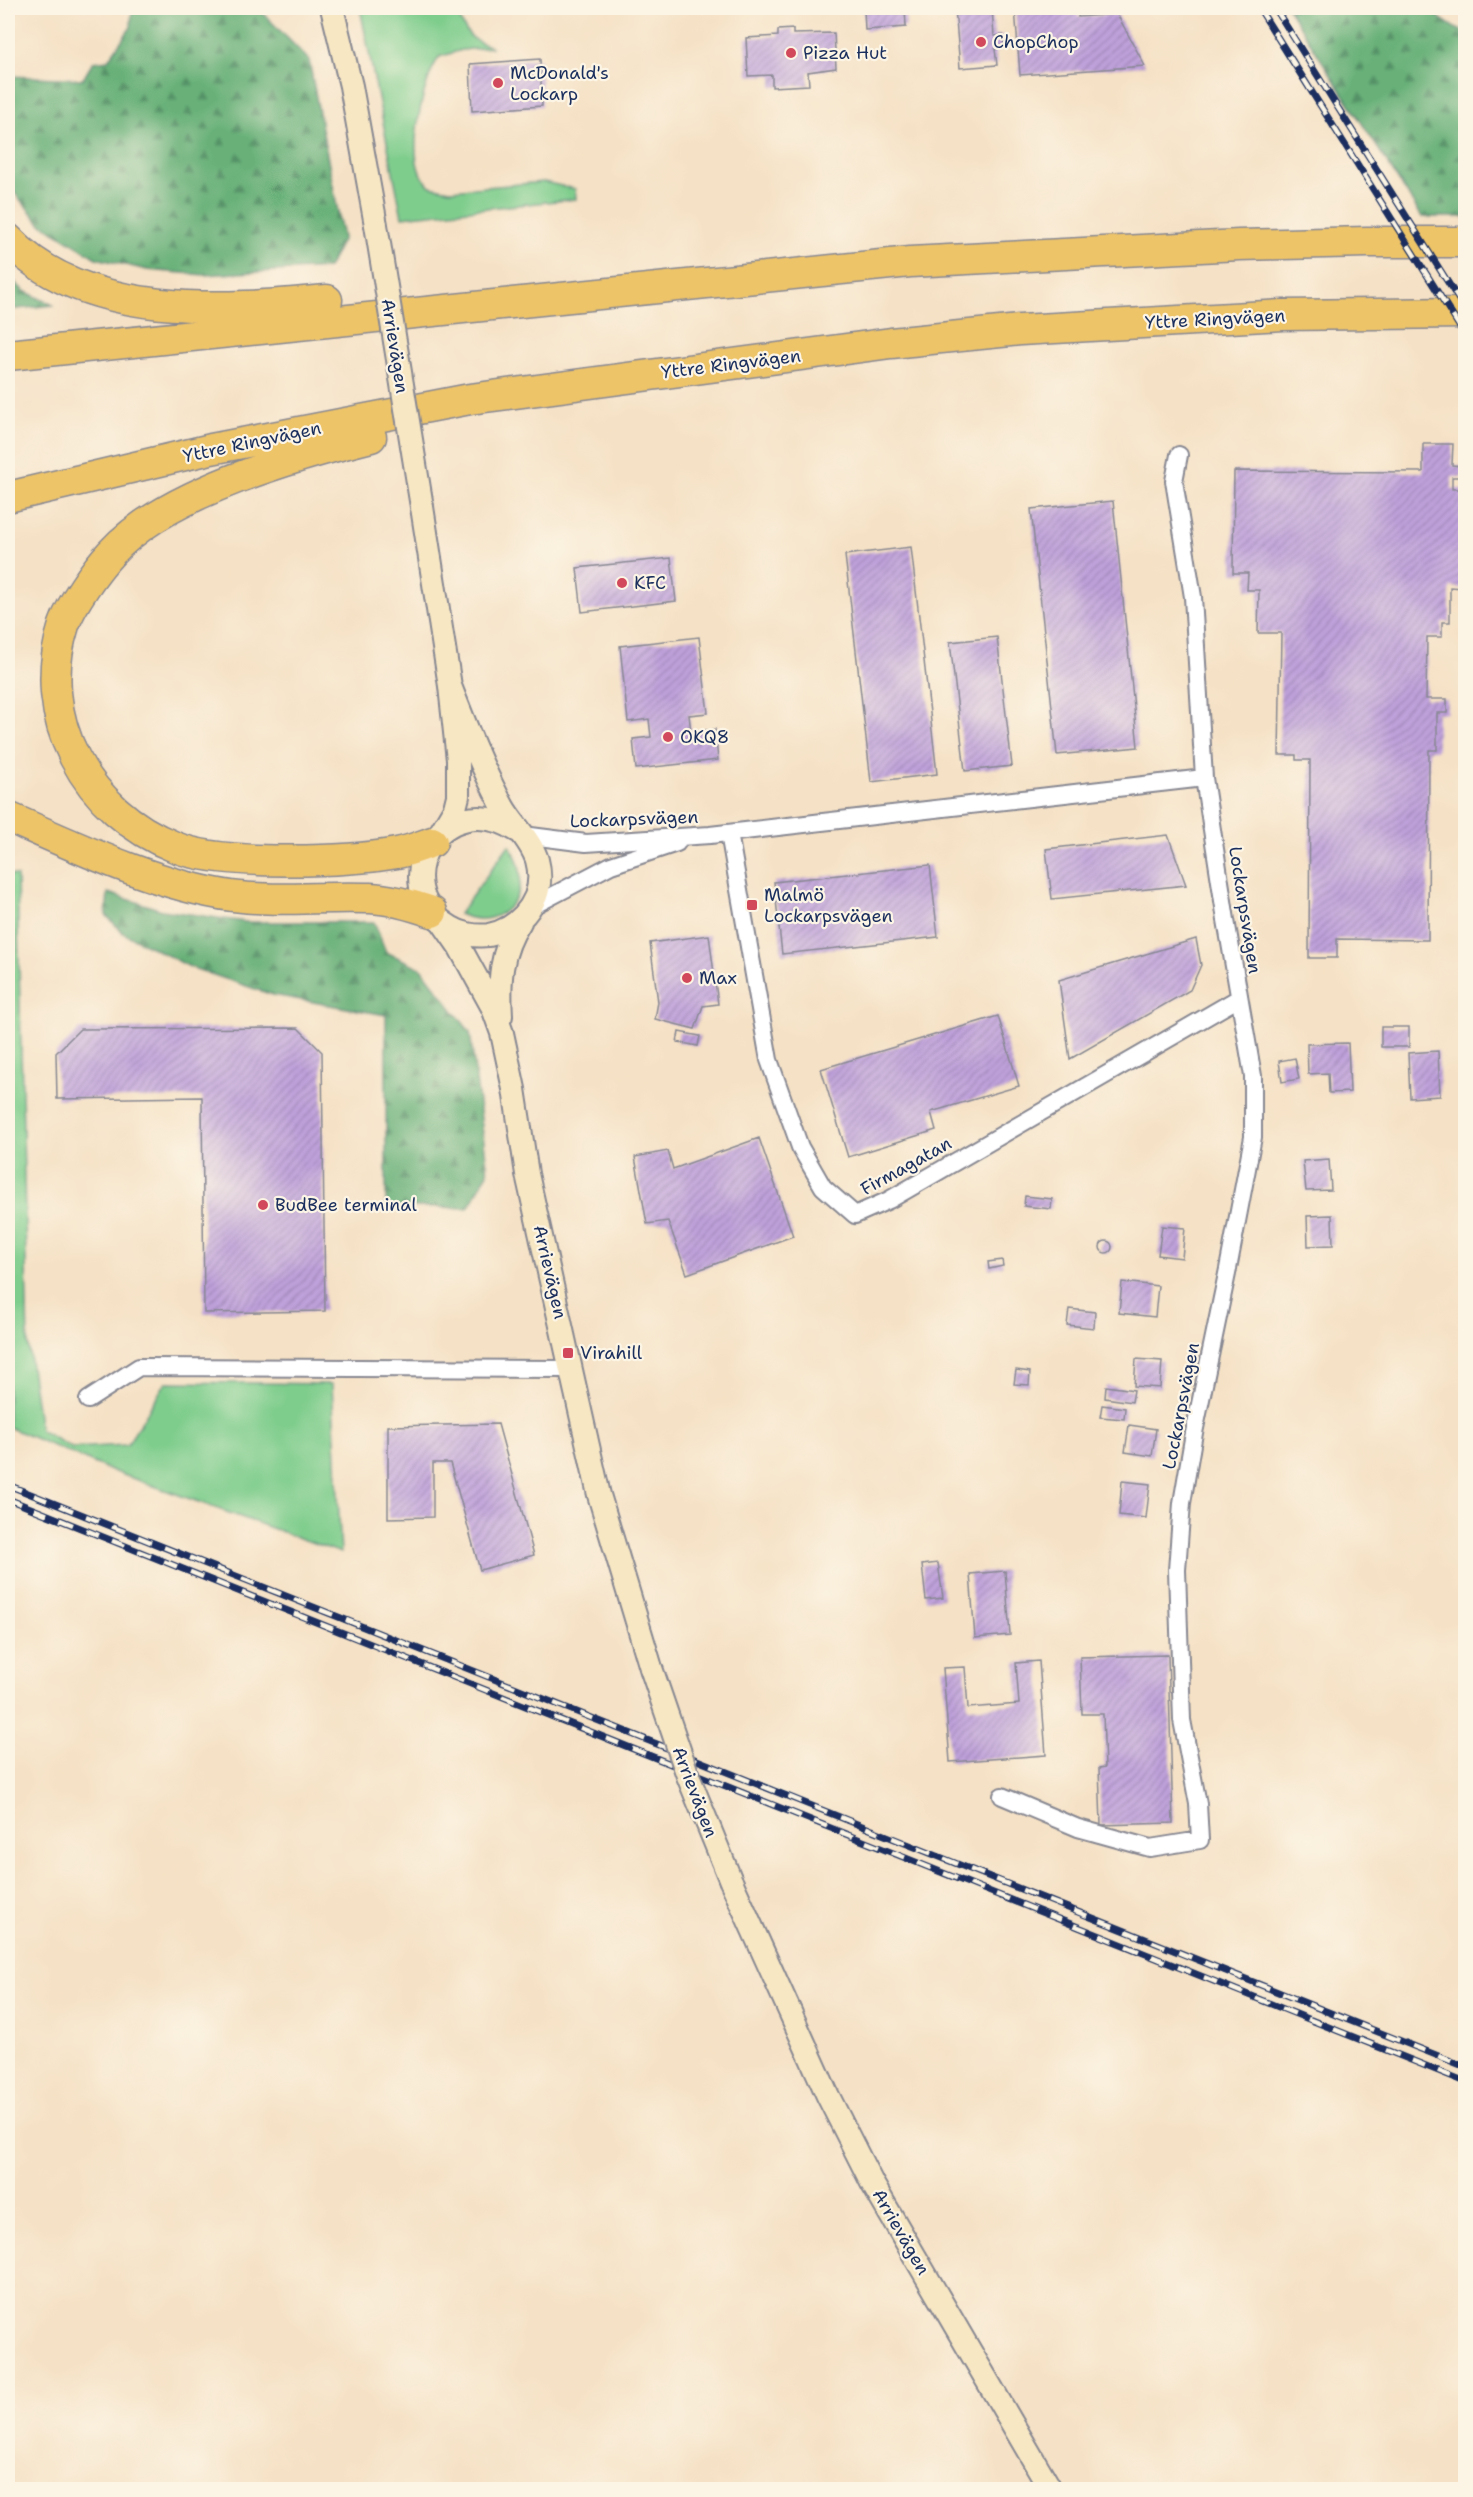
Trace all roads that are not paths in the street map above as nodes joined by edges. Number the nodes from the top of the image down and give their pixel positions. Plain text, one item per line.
1 (332, 8) edge
2 (8, 239) edge
3 (1466, 242) edge
4 (910, 262) junction
5 (1466, 312) edge
6 (891, 343) junction
7 (8, 355) edge
8 (1179, 455) dead end
9 (8, 497) edge
10 (450, 686) junction
11 (1204, 778) junction
12 (8, 817) edge
13 (521, 833) junction
14 (729, 833) junction
15 (710, 835) junction
16 (437, 836) junction
17 (528, 911) junction
18 (438, 917) junction
19 (1239, 998) junction
20 (502, 1033) junction
21 (572, 1369) junction
22 (88, 1400) dead end
23 (1002, 1796) dead end
24 (1051, 2490) edge

1 - 10 main road, Arrievägen, bridge
2 - 4 highway
3 - 4 highway
4 - 7 highway
5 - 6 highway, Yttre Ringvägen
6 - 9 highway, Yttre Ringvägen
6 - 16 highway
8 - 11 street, Lockarpsvägen
10 - 13 main road, Arrievägen
10 - 16 main road, Arrievägen
11 - 14 street, Lockarpsvägen
11 - 19 street, Lockarpsvägen
12 - 18 highway
13 - 15 street, Lockarpsvägen
13 - 16 main road
13 - 17 main road
14 - 15 street, Lockarpsvägen
14 - 19 street, Firmagatan
15 - 17 street, Lockarpsvägen
16 - 18 main road
17 - 18 main road
17 - 20 main road, Arrievägen
18 - 20 main road, Arrievägen
19 - 23 street, Lockarpsvägen
20 - 21 main road, Arrievägen
21 - 22 street
21 - 24 main road, Arrievägen, bridge

